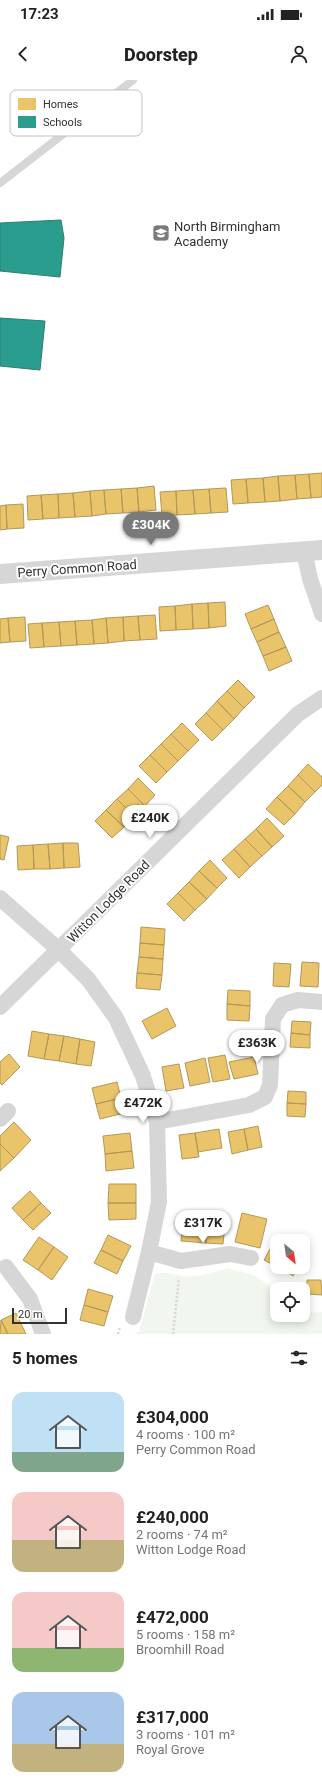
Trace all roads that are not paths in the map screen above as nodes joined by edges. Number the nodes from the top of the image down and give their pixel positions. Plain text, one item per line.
1 (133, 80) edge
2 (120, 90) edge
3 (61, 136) edge
4 (0, 183) edge
5 (313, 550) edge
6 (0, 574) edge
7 (322, 614) edge
8 (322, 698) edge
9 (0, 898) edge
10 (59, 950) junction
11 (322, 1002) edge
12 (0, 1007) edge
13 (157, 1122) junction
14 (149, 1252) junction
15 (251, 1258) dead end
16 (6, 1267) dead end
17 (132, 1317) dead end
18 (44, 1334) edge

1 - 2 lane
3 - 4 lane
5 - 6 street, Perry Common Road
5 - 7 street
8 - 10 street, Witton Lodge Road
9 - 10 street
10 - 12 street, Witton Lodge Road
10 - 13 street
11 - 13 street
13 - 14 street
14 - 15 street
14 - 17 street
16 - 18 street

